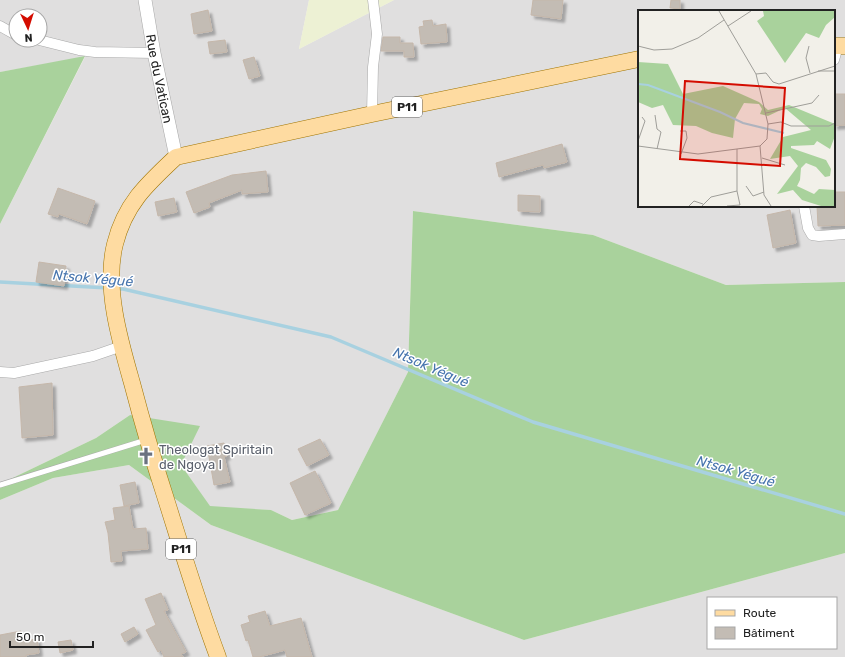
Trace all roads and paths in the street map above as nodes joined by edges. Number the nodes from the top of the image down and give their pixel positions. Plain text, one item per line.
1 (145, 0) edge
2 (373, 0) edge
3 (48, 42) edge
4 (154, 53) junction
5 (638, 59) edge
6 (372, 114) junction
7 (176, 157) junction
8 (804, 207) edge
9 (845, 234) edge
10 (122, 346) junction
11 (0, 372) edge
12 (147, 440) junction
13 (0, 485) edge
14 (218, 657) edge

1 - 4 street, Rue du Vatican
2 - 6 street
3 - 4 street
4 - 7 street, Rue du Vatican
5 - 6 main road, P11
6 - 7 main road, P11
7 - 10 main road, P11
8 - 9 street
10 - 11 street
10 - 12 main road, P11
12 - 13 lane
12 - 14 main road, P11

